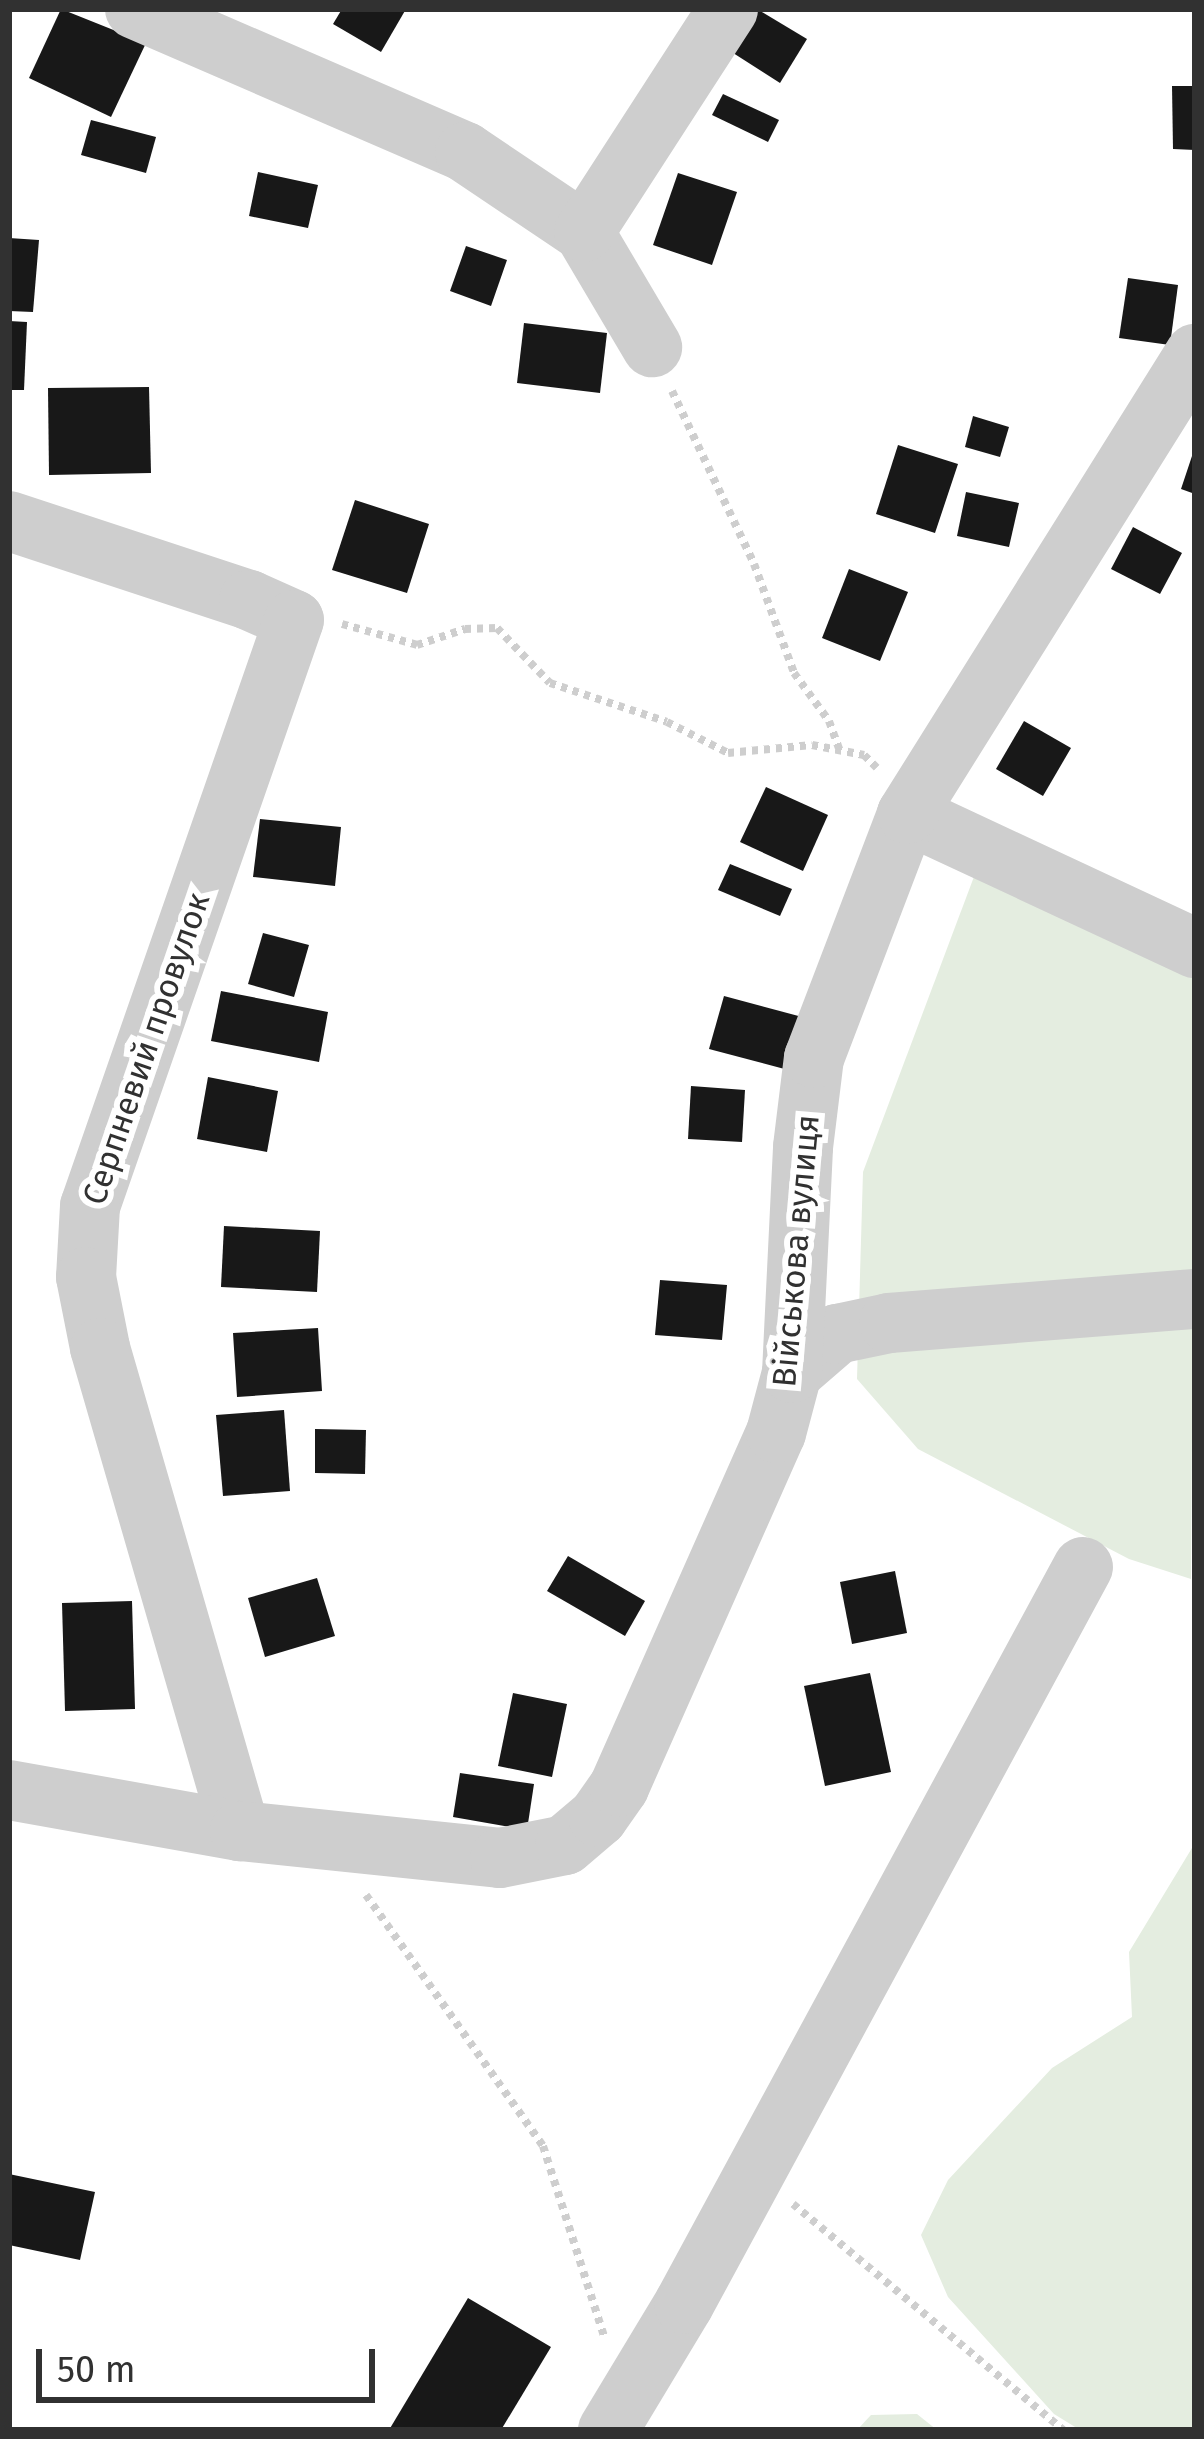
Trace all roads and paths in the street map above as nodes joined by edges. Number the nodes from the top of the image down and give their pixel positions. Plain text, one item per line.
1 (134, 9) edge
2 (728, 9) edge
3 (584, 232) junction
4 (652, 347) joint
5 (1195, 353) edge
6 (9, 520) edge
7 (294, 620) junction
8 (841, 752) junction
9 (907, 814) junction
10 (1195, 948) edge
11 (1195, 1299) edge
12 (792, 1372) junction
13 (1083, 1567) dead end
14 (9, 1790) edge
15 (240, 1831) junction
16 (327, 1840) junction
17 (755, 2172) junction
18 (617, 2416) edge
19 (1063, 2430) edge

1 - 3 street
2 - 3 street
3 - 4 street
4 - 8 path
5 - 9 street, Військова вулиця
6 - 7 street
7 - 8 path
7 - 15 street, Серпневий провулок
8 - 9 path
9 - 10 street
9 - 12 street, Військова вулиця
11 - 12 street
12 - 16 street, Військова вулиця
13 - 17 street
14 - 15 street, Військова вулиця
15 - 16 street, Військова вулиця
16 - 18 path
17 - 18 street
17 - 19 path

